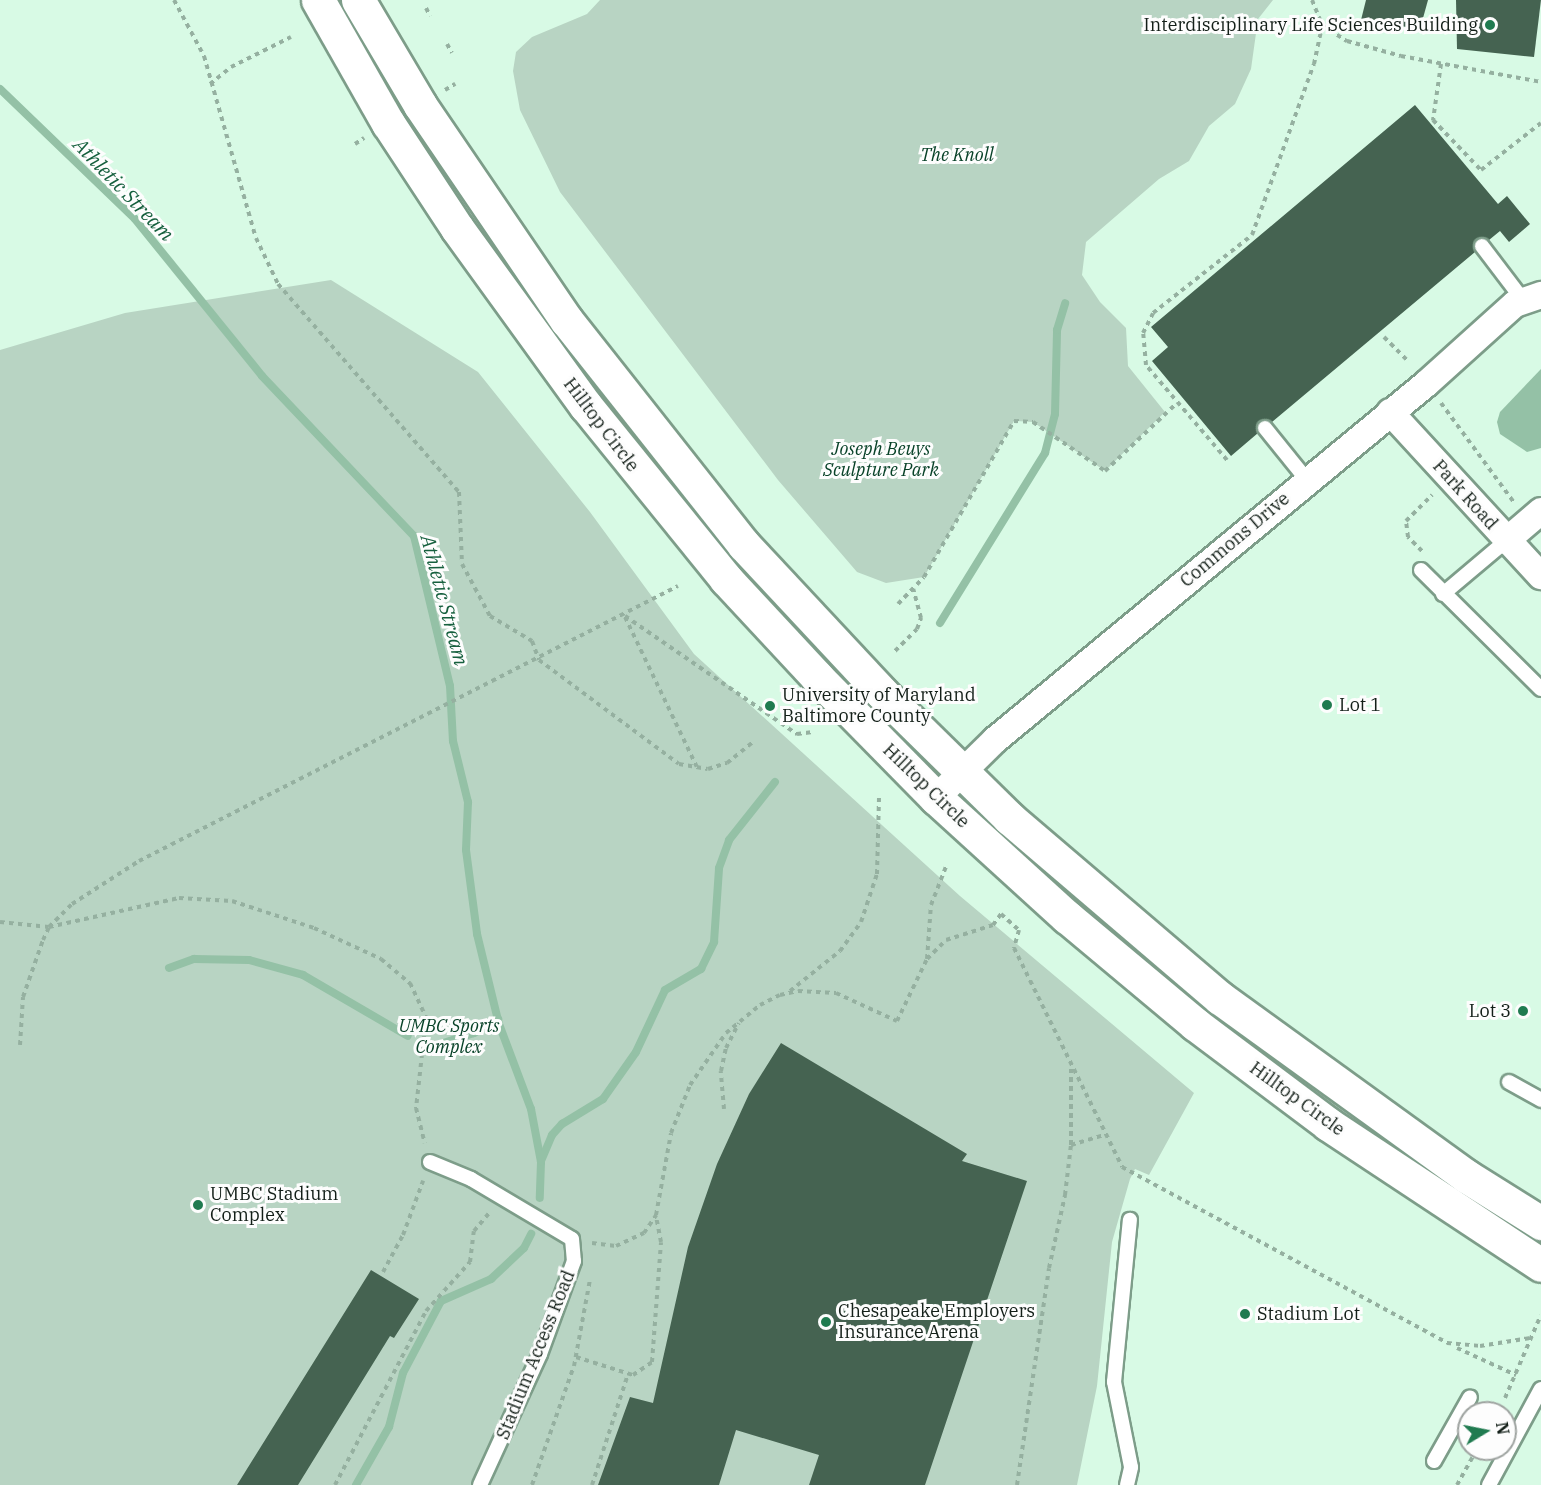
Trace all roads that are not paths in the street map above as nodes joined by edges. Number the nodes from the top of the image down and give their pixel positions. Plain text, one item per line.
1 (318, 0) edge
2 (358, 0) edge
3 (1482, 246) dead end
4 (1532, 298) edge
5 (1390, 412) junction
6 (1264, 428) dead end
7 (1308, 480) junction
8 (1529, 509) edge
9 (1506, 541) junction
10 (1421, 570) dead end
11 (1541, 576) edge
12 (1443, 594) junction
13 (1541, 688) edge
14 (962, 773) junction
15 (936, 798) junction
16 (1509, 1082) dead end
17 (1541, 1100) edge
18 (430, 1162) road end
19 (1130, 1220) dead end
20 (1541, 1223) edge
21 (1541, 1265) edge
22 (1541, 1389) edge
23 (1470, 1397) dead end
24 (1434, 1461) dead end
25 (480, 1485) edge
26 (1127, 1485) edge
27 (1489, 1485) edge

1 - 15 street, Hilltop Circle
2 - 14 street, Hilltop Circle
3 - 4 lane
4 - 5 street, Commons Drive
5 - 7 street, Commons Drive
5 - 9 street, Park Road
6 - 7 lane
7 - 14 street, Commons Drive
8 - 9 street
9 - 11 street, Park Road
9 - 12 lane
10 - 12 lane
12 - 13 lane
14 - 15 street, Commons Drive
14 - 20 street, Hilltop Circle
15 - 21 street, Hilltop Circle
16 - 17 lane
18 - 25 lane, Stadium Access Road
19 - 26 lane
22 - 27 lane
23 - 24 lane

